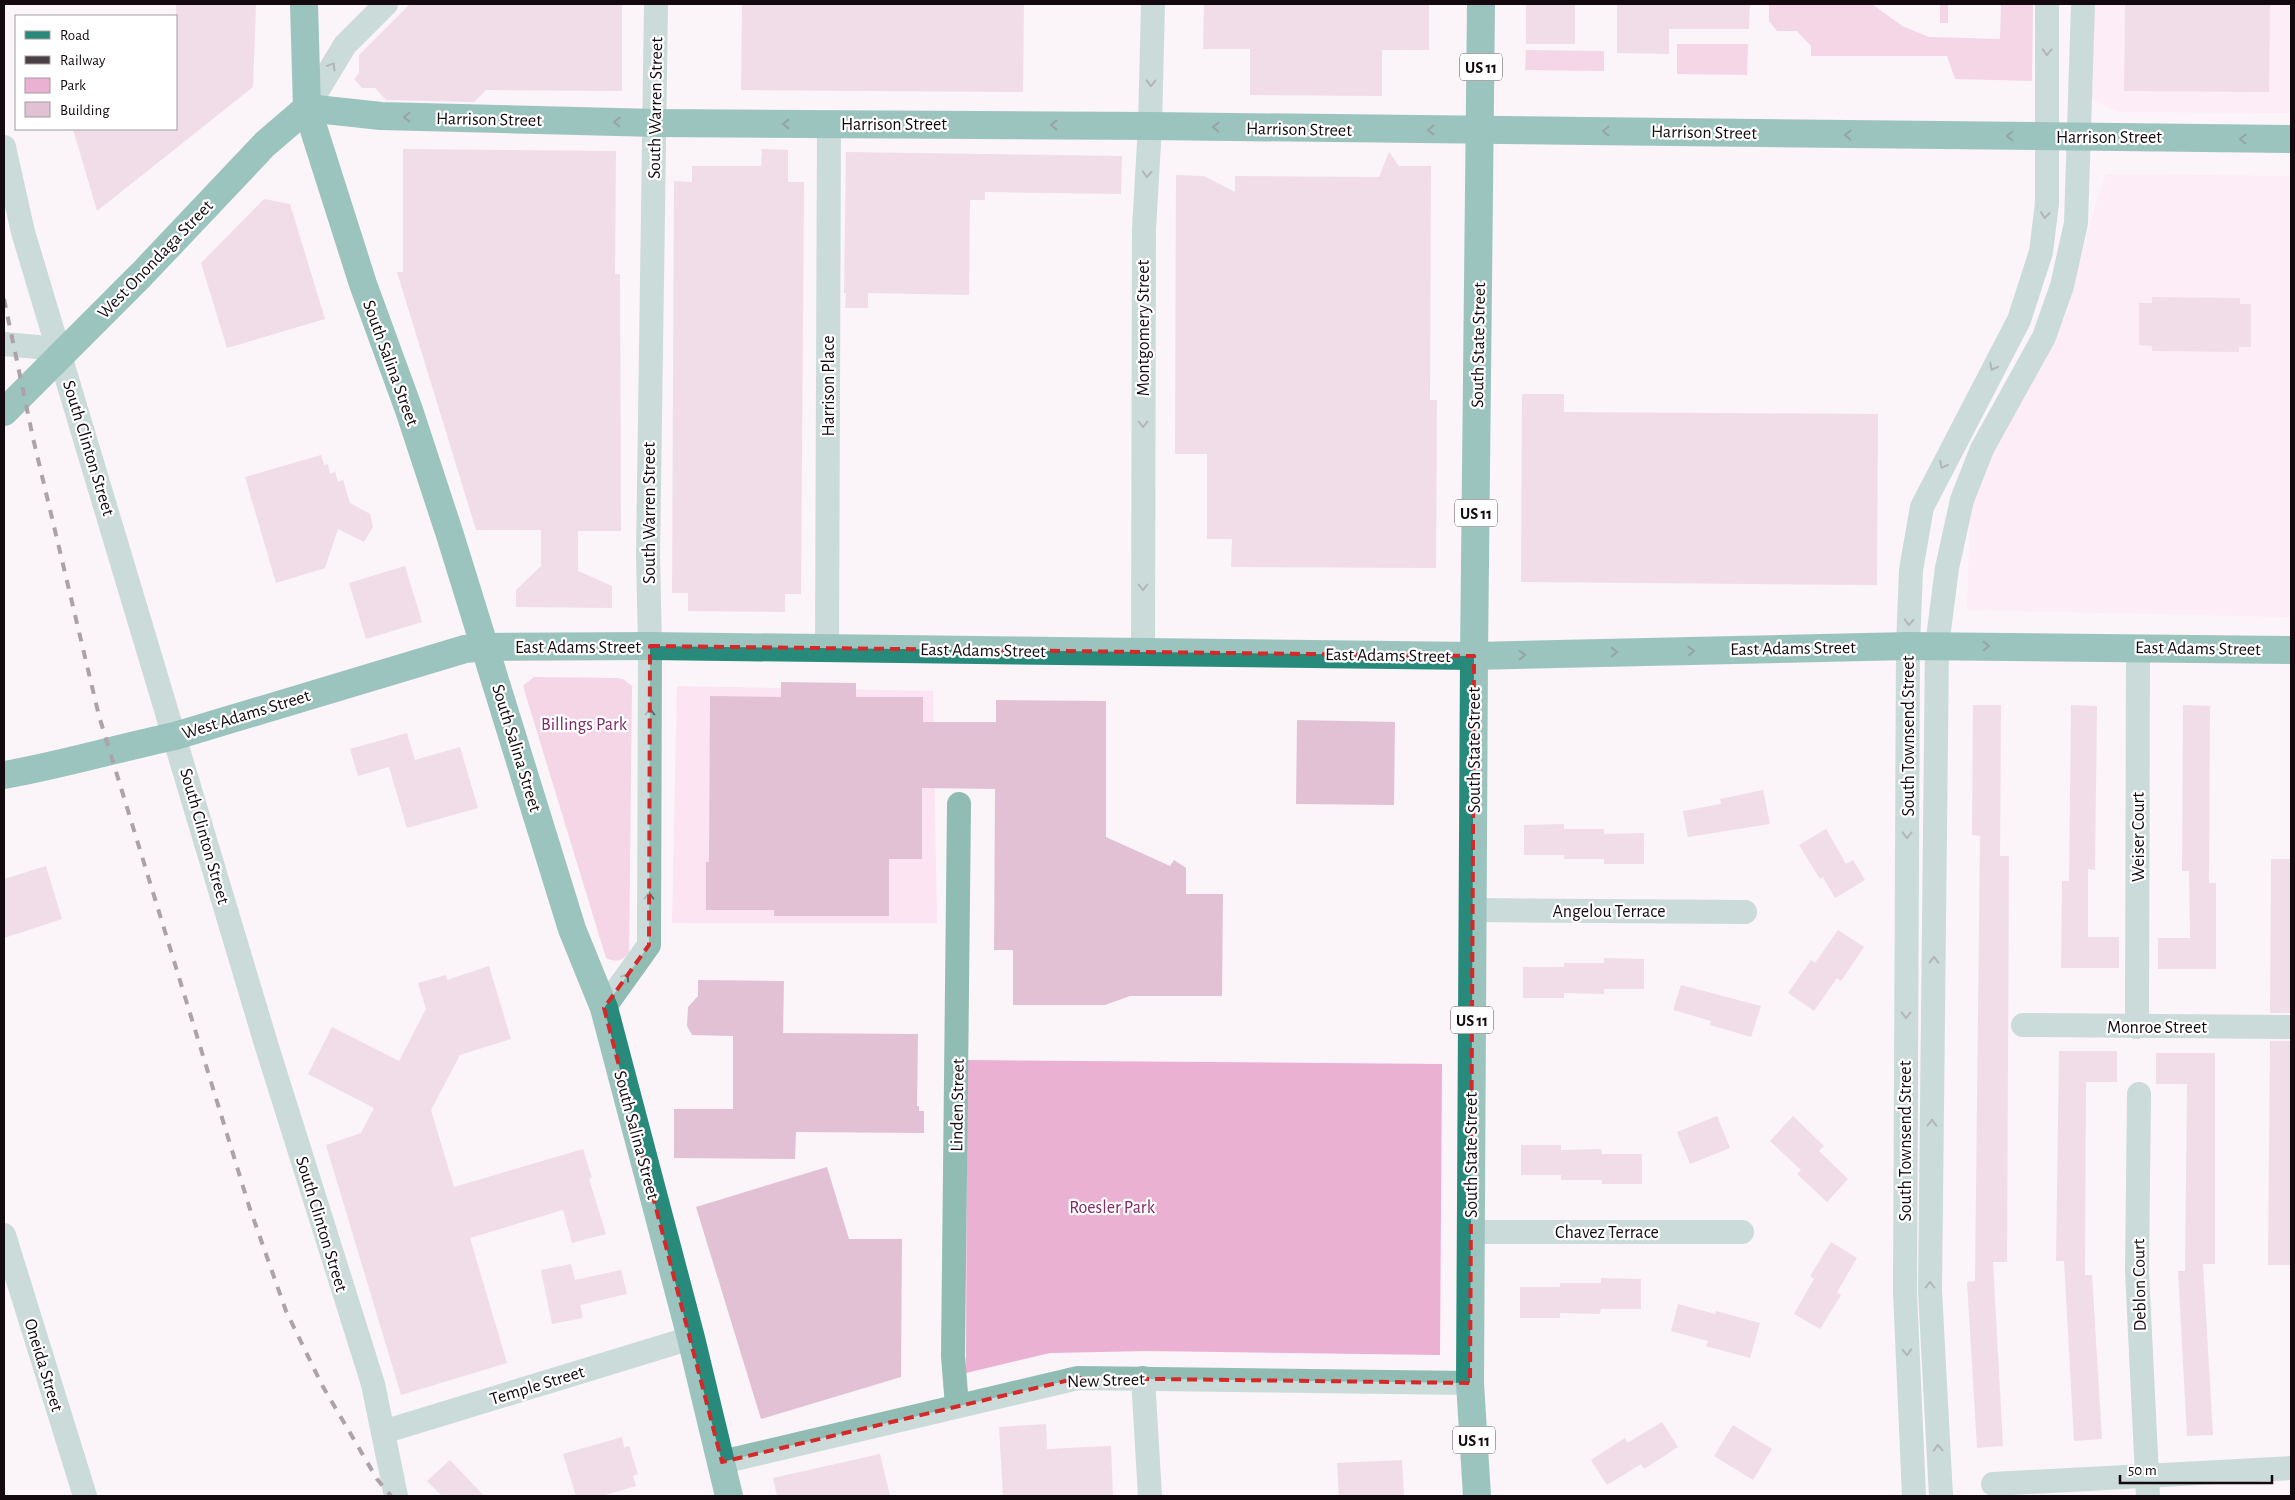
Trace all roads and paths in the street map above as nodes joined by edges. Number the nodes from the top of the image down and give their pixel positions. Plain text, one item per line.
1 (304, 4) edge
2 (386, 4) edge
3 (656, 4) edge
4 (1153, 4) edge
5 (1481, 4) edge
6 (2048, 4) edge
7 (2083, 4) edge
8 (307, 108) junction
9 (656, 123) junction
10 (829, 124) junction
11 (1150, 126) junction
12 (1480, 130) junction
13 (2046, 137) junction
14 (2079, 137) junction
15 (2291, 139) edge
16 (4, 148) edge
17 (4, 344) edge
18 (60, 352) junction
19 (4, 412) edge
20 (650, 646) junction
21 (1908, 646) junction
22 (1937, 646) junction
23 (485, 647) junction
24 (828, 648) junction
25 (2138, 648) junction
26 (2291, 650) edge
27 (1143, 652) junction
28 (1474, 656) junction
29 (176, 736) junction
30 (4, 775) edge
31 (959, 804) dead end
32 (1472, 910) junction
33 (1745, 912) dead end
34 (604, 1008) junction
35 (2023, 1025) dead end
36 (2137, 1027) junction
37 (2291, 1027) edge
38 (2139, 1094) dead end
39 (1471, 1232) junction
40 (1742, 1232) dead end
41 (4, 1235) edge
42 (1905, 1236) junction
43 (1930, 1236) junction
44 (691, 1338) junction
45 (1143, 1378) junction
46 (1470, 1384) junction
47 (957, 1406) junction
48 (383, 1432) junction
49 (722, 1462) junction
50 (2291, 1468) edge
51 (1993, 1484) dead end
52 (2148, 1486) edge
53 (1914, 1493) edge
54 (1940, 1493) edge
55 (85, 1496) edge
56 (396, 1496) edge
57 (729, 1496) edge
58 (1150, 1496) edge
59 (1477, 1496) edge

1 - 8 main road, South Salina Street
8 -> 2 street
3 - 9 street, South Warren Street
4 -> 11 street, Montgomery Street
5 - 12 main road, South State Street / US 11
6 -> 13 street, South Townsend Street
7 - 14 street, South Townsend Street
9 -> 8 main road, Harrison Street
8 - 18 main road, West Onondaga Street
8 - 23 main road, South Salina Street
10 -> 9 main road, Harrison Street
9 - 20 street, South Warren Street
11 -> 10 main road, Harrison Street
10 - 24 street, Harrison Place
12 -> 11 main road, Harrison Street
11 -> 27 street, Montgomery Street
13 -> 12 main road, Harrison Street
12 - 28 main road, South State Street / US 11
13 - 14 main road, Harrison Street
13 -> 21 street, South Townsend Street
15 -> 14 main road, Harrison Street
14 - 22 street, South Townsend Street
16 - 18 street, South Clinton Street
17 - 18 street
18 - 19 main road, West Onondaga Street
18 - 29 street, South Clinton Street
20 - 23 main road, East Adams Street
20 - 24 main road, East Adams Street
34 -> 20 street, South Warren Street
21 - 22 main road, East Adams Street
28 -> 21 main road, East Adams Street
21 -> 42 street, South Townsend Street
22 -> 25 main road, East Adams Street
43 -> 22 street, South Townsend Street
23 - 29 main road, West Adams Street
23 - 34 main road, South Salina Street
24 - 27 main road, East Adams Street
25 - 26 main road, East Adams Street
25 - 36 street, Weiser Court
27 - 28 main road, East Adams Street
28 - 32 main road, South State Street / US 11
29 - 30 main road, West Adams Street
29 - 48 street, South Clinton Street
31 - 47 street, Linden Street
32 - 33 street, Angelou Terrace
32 - 39 main road, South State Street / US 11
34 - 44 main road, South Salina Street
35 - 36 street, Monroe Street
36 - 37 street, Monroe Street
38 - 52 street, Deblon Court
39 - 40 street, Chavez Terrace
39 - 46 main road, South State Street / US 11
41 - 55 street, Oneida Street
42 - 43 street
42 -> 53 street, South Townsend Street
54 -> 43 street, South Townsend Street
44 - 48 street, Temple Street
44 - 49 main road, South Salina Street
45 - 46 street, New Street
45 - 47 street, New Street
45 - 58 street
46 - 59 main road, South State Street / US 11
47 - 49 street, New Street
48 - 56 street, South Clinton Street
49 - 57 main road, South Salina Street
50 - 52 street
51 - 52 street
53 - 54 street

